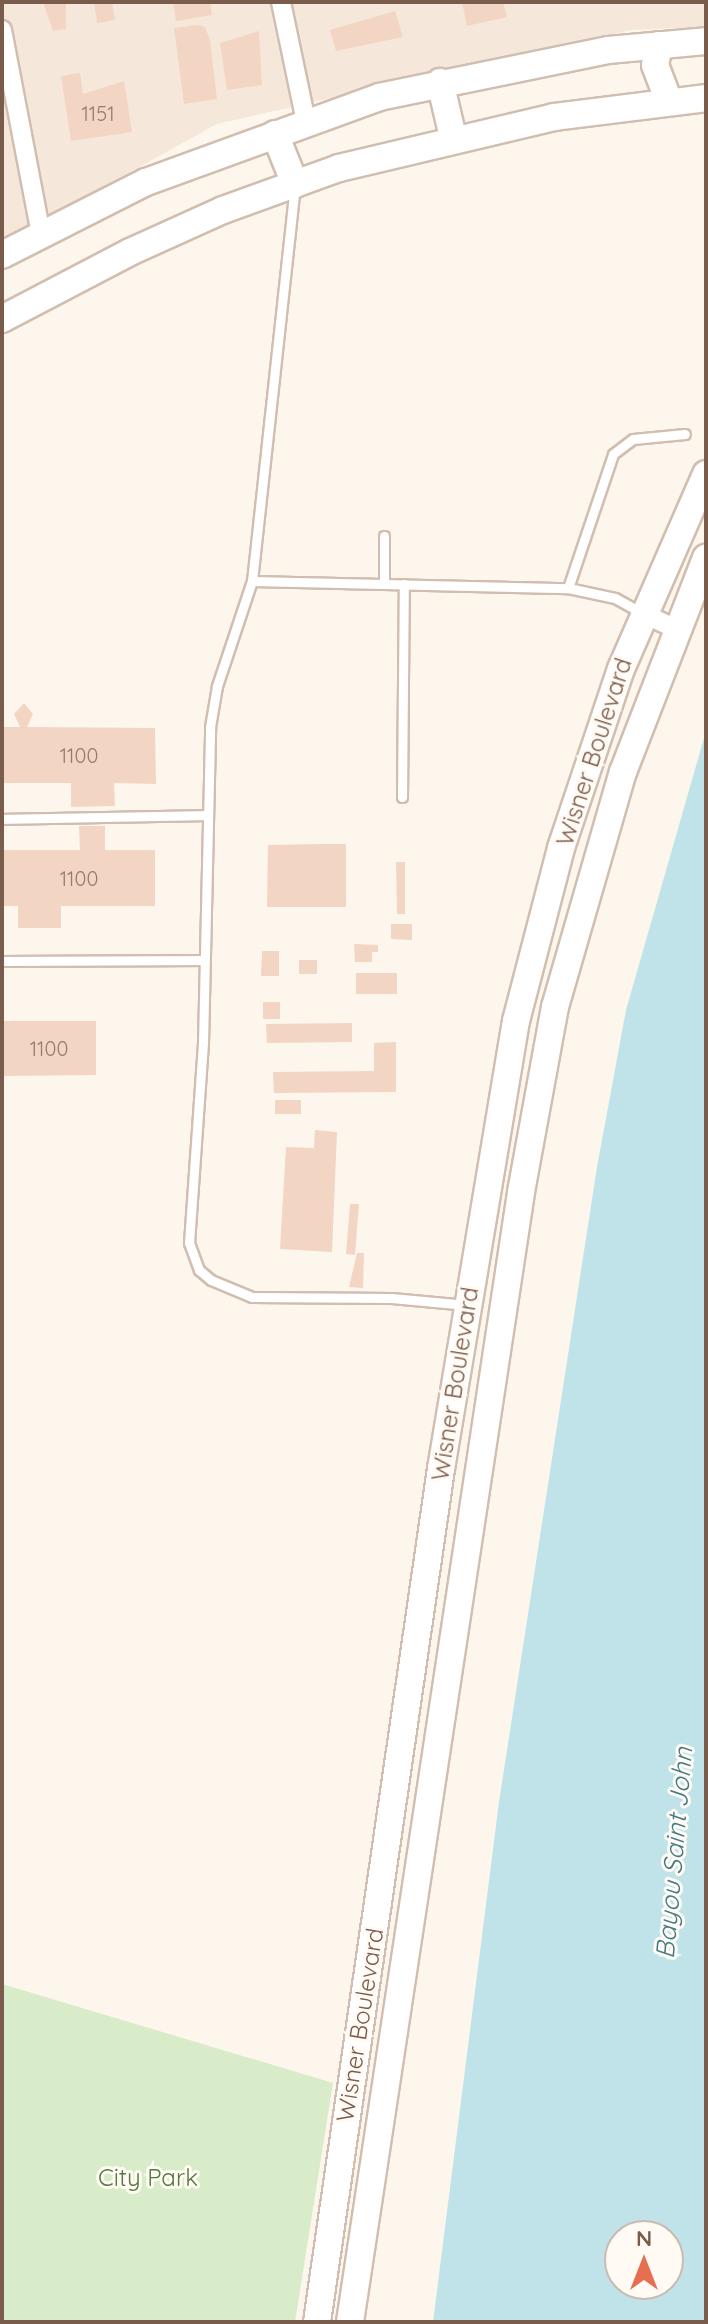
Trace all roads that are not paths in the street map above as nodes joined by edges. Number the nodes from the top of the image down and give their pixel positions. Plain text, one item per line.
1 (281, 2) edge
2 (2, 30) edge
3 (706, 41) edge
4 (659, 45) junction
5 (440, 82) junction
6 (706, 98) edge
7 (669, 101) junction
8 (306, 122) junction
9 (275, 134) junction
10 (453, 137) junction
11 (295, 184) junction
12 (41, 234) junction
13 (2, 255) edge
14 (2, 319) edge
15 (685, 434) dead end
16 (706, 474) edge
17 (384, 536) dead end
18 (706, 558) edge
19 (252, 581) junction
20 (384, 583) junction
21 (404, 584) junction
22 (568, 588) junction
23 (642, 613) junction
24 (676, 629) junction
25 (402, 797) dead end
26 (207, 815) junction
27 (2, 819) edge
28 (204, 960) junction
29 (3, 961) edge
30 (468, 1305) junction
31 (317, 2322) edge
32 (350, 2322) edge

1 - 8 street
2 - 12 street
3 - 4 street
4 - 5 street
4 - 7 street
5 - 8 street
5 - 10 street
6 - 7 street
7 - 10 street
8 - 9 street
9 - 11 street
9 - 12 street
10 - 11 street
11 - 14 street
11 - 19 lane
12 - 13 street
15 - 22 lane
16 - 23 street, Wisner Boulevard
17 - 20 lane
18 - 24 street, Wisner Boulevard
19 - 20 lane
19 - 26 lane
20 - 21 lane
21 - 22 lane
21 - 25 lane
22 - 23 lane
23 - 24 street
23 - 30 street, Wisner Boulevard
24 - 32 street, Wisner Boulevard
26 - 27 lane
26 - 28 lane
28 - 29 lane
28 - 30 lane
30 - 31 street, Wisner Boulevard

